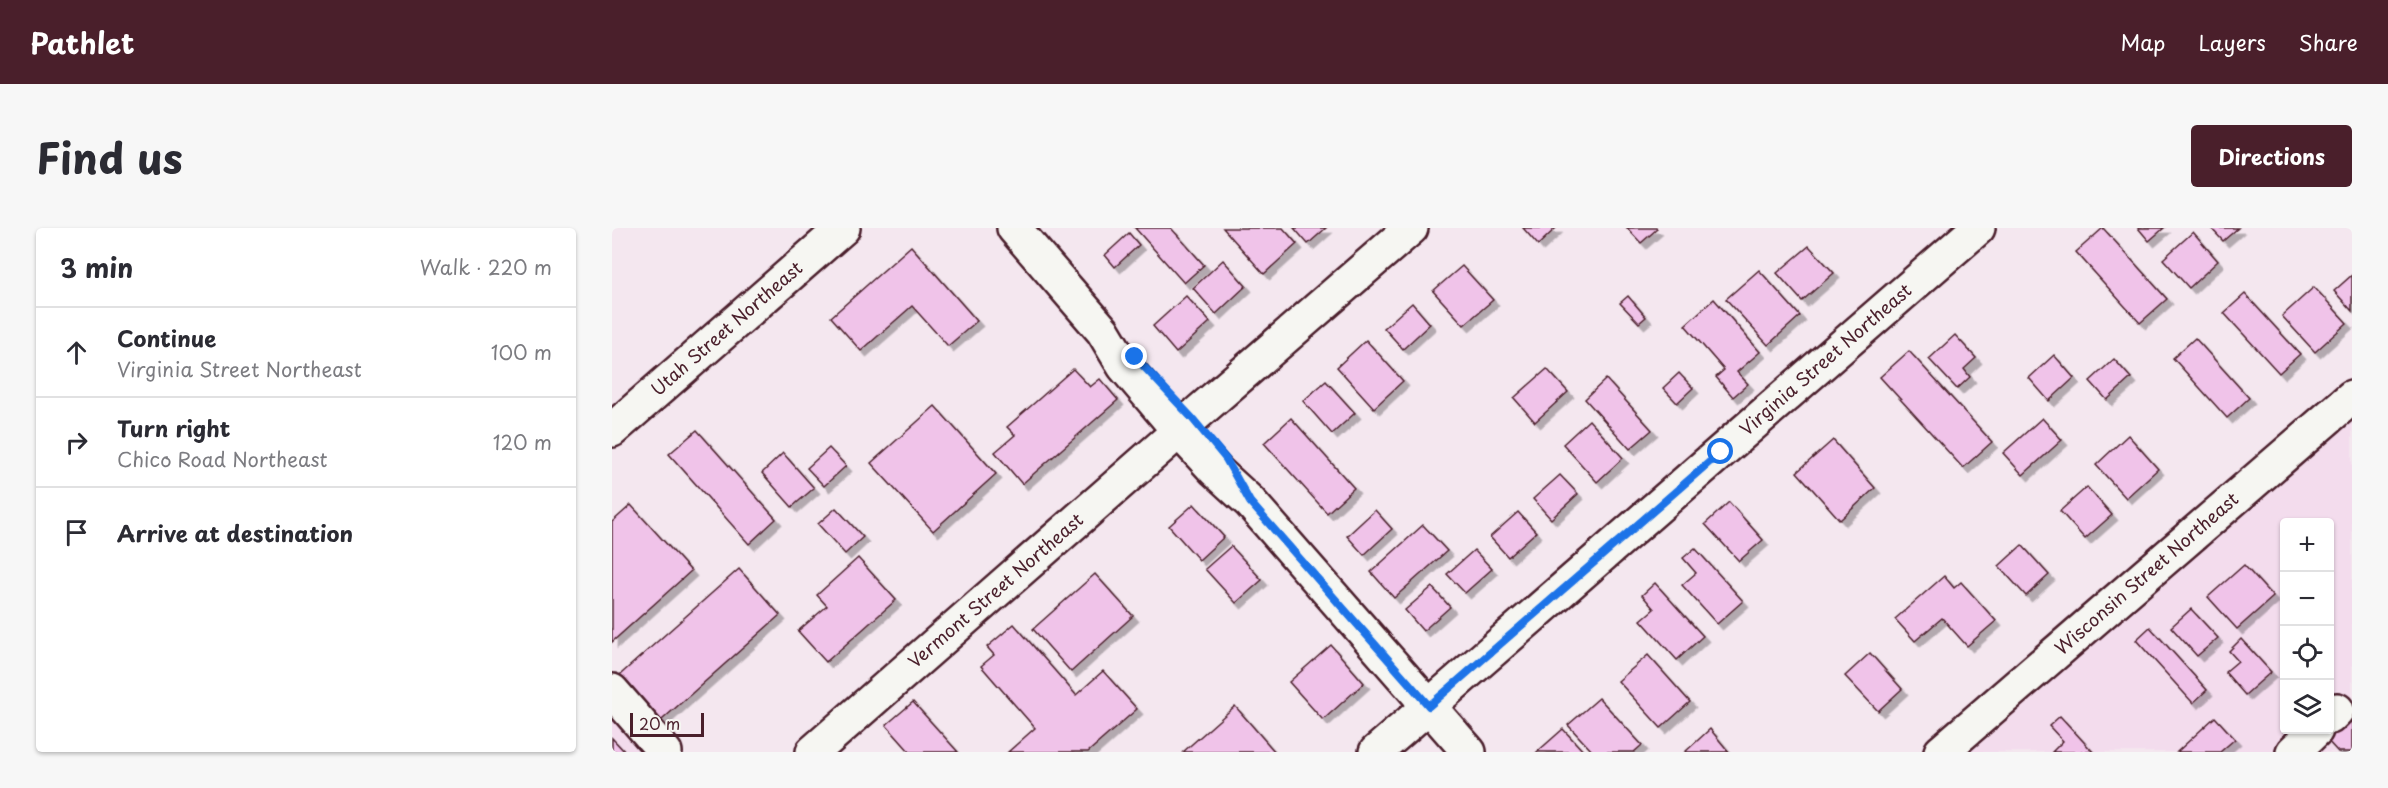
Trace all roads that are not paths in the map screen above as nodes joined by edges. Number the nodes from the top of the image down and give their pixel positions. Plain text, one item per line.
1 (843, 228) edge
2 (1014, 228) edge
3 (1411, 228) edge
4 (1978, 228) edge
5 (2352, 397) edge
6 (1185, 425) junction
7 (612, 430) edge
8 (612, 691) edge
9 (1429, 706) junction
10 (2312, 734) edge
11 (665, 752) edge
12 (813, 752) edge
13 (1376, 752) edge
14 (1469, 752) edge
15 (1941, 752) edge
16 (2293, 752) edge

1 - 7 street, Utah Street Northeast
2 - 6 street
3 - 6 street, Vermont Street Northeast
4 - 9 street, Virginia Street Northeast
5 - 15 street, Wisconsin Street Northeast
6 - 9 street
6 - 12 street, Vermont Street Northeast
8 - 11 street
9 - 13 street, Virginia Street Northeast
9 - 14 street
10 - 16 street

